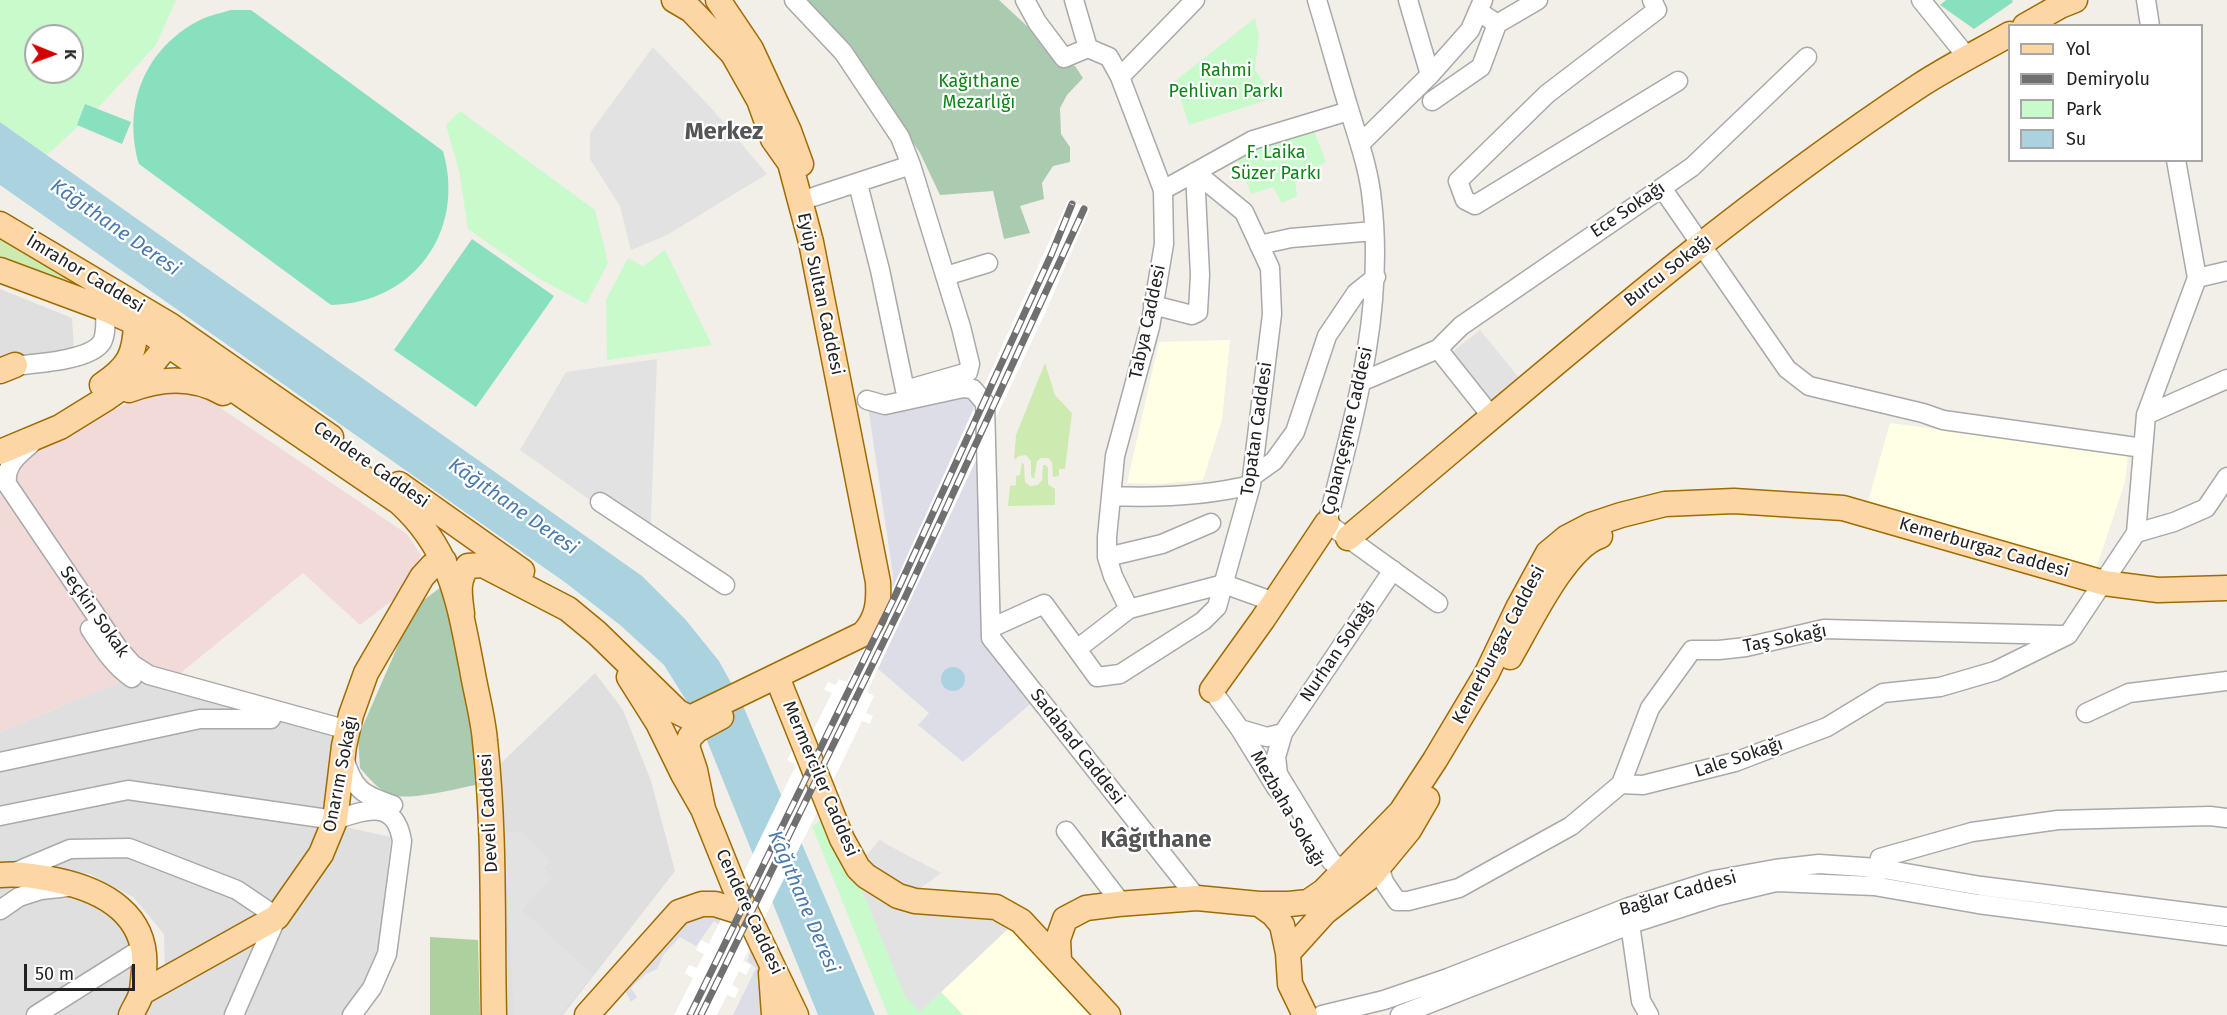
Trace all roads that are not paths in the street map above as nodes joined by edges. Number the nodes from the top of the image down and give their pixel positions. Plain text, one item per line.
1 (674, 0) edge
2 (718, 0) edge
3 (794, 0) edge
4 (1025, 0) edge
5 (1074, 0) edge
6 (1195, 0) edge
7 (1317, 0) edge
8 (1408, 0) edge
9 (1538, 0) edge
10 (1652, 0) edge
11 (1921, 0) edge
12 (2075, 0) edge
13 (2146, 0) edge
14 (1480, 6) edge
15 (1497, 24) junction
16 (2028, 24) edge
17 (2150, 24) edge
18 (2008, 35) edge
19 (1088, 48) junction
20 (1807, 57) dead end
21 (1968, 58) junction
22 (1430, 75) junction
23 (1120, 77) junction
24 (1678, 81) dead end
25 (1432, 100) dead end
26 (1349, 111) junction
27 (1360, 143) junction
28 (2176, 162) edge
29 (911, 165) junction
30 (1195, 172) junction
31 (858, 184) junction
32 (1662, 188) junction
33 (1163, 190) junction
34 (813, 197) junction
35 (0, 214) edge
36 (0, 224) edge
37 (1374, 231) junction
38 (31, 242) junction
39 (1702, 244) junction
40 (1259, 245) junction
41 (988, 263) dead end
42 (0, 270) edge
43 (2227, 271) edge
44 (946, 276) junction
45 (1376, 277) junction
46 (2197, 279) junction
47 (1154, 305) junction
48 (105, 309) junction
49 (136, 323) junction
50 (168, 333) junction
51 (1438, 349) junction
52 (5, 368) edge
53 (2227, 378) edge
54 (970, 381) junction
55 (1363, 381) junction
56 (905, 390) junction
57 (107, 398) junction
58 (863, 401) junction
59 (259, 408) junction
60 (2146, 415) junction
61 (1492, 417) junction
62 (42, 435) junction
63 (0, 437) edge
64 (2144, 448) junction
65 (0, 452) edge
66 (2227, 477) edge
67 (1252, 481) junction
68 (867, 491) junction
69 (0, 492) edge
70 (1111, 496) junction
71 (600, 502) dead end
72 (1211, 523) dead end
73 (1327, 523) junction
74 (2136, 533) junction
75 (1348, 538) junction
76 (1107, 557) junction
77 (444, 561) junction
78 (1393, 570) junction
79 (2104, 583) junction
80 (1224, 584) junction
81 (725, 585) dead end
82 (2227, 588) edge
83 (1274, 602) junction
84 (1438, 603) dead end
85 (568, 609) junction
86 (1129, 609) junction
87 (462, 614) junction
88 (991, 628) junction
89 (2068, 635) junction
90 (611, 647) junction
91 (1077, 649) junction
92 (2227, 681) edge
93 (763, 689) junction
94 (1212, 690) joint
95 (2086, 713) dead end
96 (271, 719) junction
97 (693, 724) junction
98 (1240, 729) junction
99 (1283, 733) junction
100 (346, 740) junction
101 (0, 762) edge
102 (1621, 784) junction
103 (703, 809) junction
104 (0, 816) edge
105 (2227, 818) edge
106 (335, 820) junction
107 (1066, 831) dead end
108 (1379, 866) junction
109 (5, 874) edge
110 (1876, 877) junction
111 (77, 884) junction
112 (1330, 886) junction
113 (1197, 898) junction
114 (1122, 904) junction
115 (1259, 904) junction
116 (0, 910) edge
117 (747, 914) junction
118 (277, 917) junction
119 (2227, 917) edge
120 (1630, 924) junction
121 (2227, 936) edge
122 (1286, 942) junction
123 (144, 947) junction
124 (770, 958) junction
125 (1059, 960) junction
126 (141, 993) junction
127 (1311, 1014) edge
128 (36, 1015) edge
129 (131, 1015) edge
130 (234, 1015) edge
131 (352, 1015) edge
132 (364, 1015) edge
133 (494, 1015) edge
134 (587, 1015) edge
135 (774, 1015) edge
136 (796, 1015) edge
137 (1108, 1015) edge
138 (1400, 1015) edge
139 (1649, 1015) edge

1 - 68 main road, Eyüp Sultan Caddesi
2 - 34 main road, Eyüp Sultan Caddesi
3 - 29 street
4 - 19 street
5 - 19 street
6 - 23 street
7 - 26 street, Çobançeşme Caddesi
8 - 22 street
9 - 15 street
10 - 24 street
11 - 21 street
12 - 16 main road
13 - 17 street
14 - 15 street
14 - 22 street
15 - 25 street
18 - 21 main road, Burcu Sokağı
19 - 23 street, Tabya Caddesi
20 - 32 street, Ece Sokağı
21 - 39 main road, Burcu Sokağı
22 - 27 street
23 - 33 street, Tabya Caddesi
26 - 27 street, Çobançeşme Caddesi
26 - 30 street
27 - 37 street, Çobançeşme Caddesi
28 - 46 street
29 - 31 street
29 - 44 street
30 - 33 street
30 - 40 street, Topatan Caddesi
30 - 47 street
31 - 34 street
31 - 56 street
32 - 39 street
32 - 51 street, Ece Sokağı
33 - 47 street, Tabya Caddesi
34 - 58 main road, Eyüp Sultan Caddesi
35 - 38 main road
36 - 38 main road, İmrahor Caddesi
37 - 40 street
37 - 45 street, Çobançeşme Caddesi
38 - 50 main road, İmrahor Caddesi
39 - 61 main road, Burcu Sokağı
39 - 64 street
40 - 67 street, Topatan Caddesi
41 - 44 street
42 - 48 main road, İmrahor Caddesi
43 - 46 street
44 - 54 street
45 - 55 street, Çobançeşme Caddesi
45 - 67 street
46 - 60 street
47 - 70 street, Tabya Caddesi
48 - 49 main road, İmrahor Caddesi
48 - 52 street
49 - 50 main road, Cendere Caddesi
49 - 63 main road
50 - 57 main road
50 - 59 main road, Cendere Caddesi
50 - 85 main road, Cendere Caddesi
51 - 55 street, Ece Sokağı
51 - 61 street
53 - 60 street
54 - 56 street
54 - 58 street
54 - 88 street
55 - 73 street, Çobançeşme Caddesi
56 - 58 street
57 - 59 main road
57 - 62 main road
58 - 68 main road, Eyüp Sultan Caddesi
59 - 77 main road, Cendere Caddesi
60 - 64 street
61 - 75 main road, Burcu Sokağı
62 - 65 main road
62 - 100 street, Seçkin Sokak
64 - 74 street
66 - 74 street
67 - 70 street
67 - 80 street, Topatan Caddesi
68 - 93 main road, Eyüp Sultan Caddesi
69 - 96 street, Seçkin Sokak
70 - 76 street, Tabya Caddesi
71 - 81 street
72 - 76 street
73 - 75 street
73 - 83 main road, Çobançeşme Caddesi
74 - 79 street, Lale Sokağı
75 - 78 street
76 - 86 street, Tabya Caddesi
77 - 87 main road, Cendere Caddesi
77 - 100 main road, Onarım Sokağı
78 - 84 street
78 - 99 street, Nurhan Sokağı
79 - 82 main road, Kemerburgaz Caddesi
79 - 89 street, Lale Sokağı
79 - 108 main road, Kemerburgaz Caddesi
79 - 112 main road, Kemerburgaz Caddesi
80 - 83 street
80 - 86 street
80 - 91 street, Topatan Caddesi
83 - 94 main road, Çobançeşme Caddesi
85 - 87 main road
85 - 90 main road
86 - 91 street
87 - 133 main road, Develi Caddesi
88 - 91 street
88 - 113 street, Sadabad Caddesi
89 - 102 street, Lale Sokağı
89 - 102 street, Taş Sokağı
90 - 97 main road
90 - 103 main road
92 - 95 street
93 - 97 main road
93 - 125 main road, Mermerciler Caddesi
94 - 98 street, Mezbaha Sokağı
96 - 100 street, Seçkin Sokak
96 - 101 street
97 - 103 main road
98 - 99 street, Mezbaha Sokağı
98 - 112 street, Mezbaha Sokağı
99 - 112 street, Mezbaha Sokağı
100 - 106 main road, Onarım Sokağı
100 - 132 street
102 - 108 street
103 - 117 main road, Cendere Caddesi
104 - 106 street
105 - 110 street
106 - 118 main road, Onarım Sokağı
106 - 131 street
107 - 114 street
108 - 112 main road, Kemerburgaz Caddesi
109 - 111 main road
109 - 118 street
110 - 119 street, Bağlar Caddesi
110 - 120 street, Bağlar Caddesi
110 - 121 street, Bağlar Caddesi
110 - 127 street, Bağlar Caddesi
111 - 116 street
111 - 123 main road
112 - 115 main road
112 - 122 main road
113 - 114 main road
113 - 115 main road
114 - 125 main road
115 - 122 main road
117 - 124 main road, Cendere Caddesi
117 - 134 main road
118 - 126 main road, Onarım Sokağı
118 - 130 street
120 - 138 street, Bağlar Caddesi
120 - 139 street
122 - 127 main road
123 - 126 main road
123 - 128 street
124 - 135 main road
124 - 136 main road, Cendere Caddesi
125 - 137 main road
126 - 129 main road

